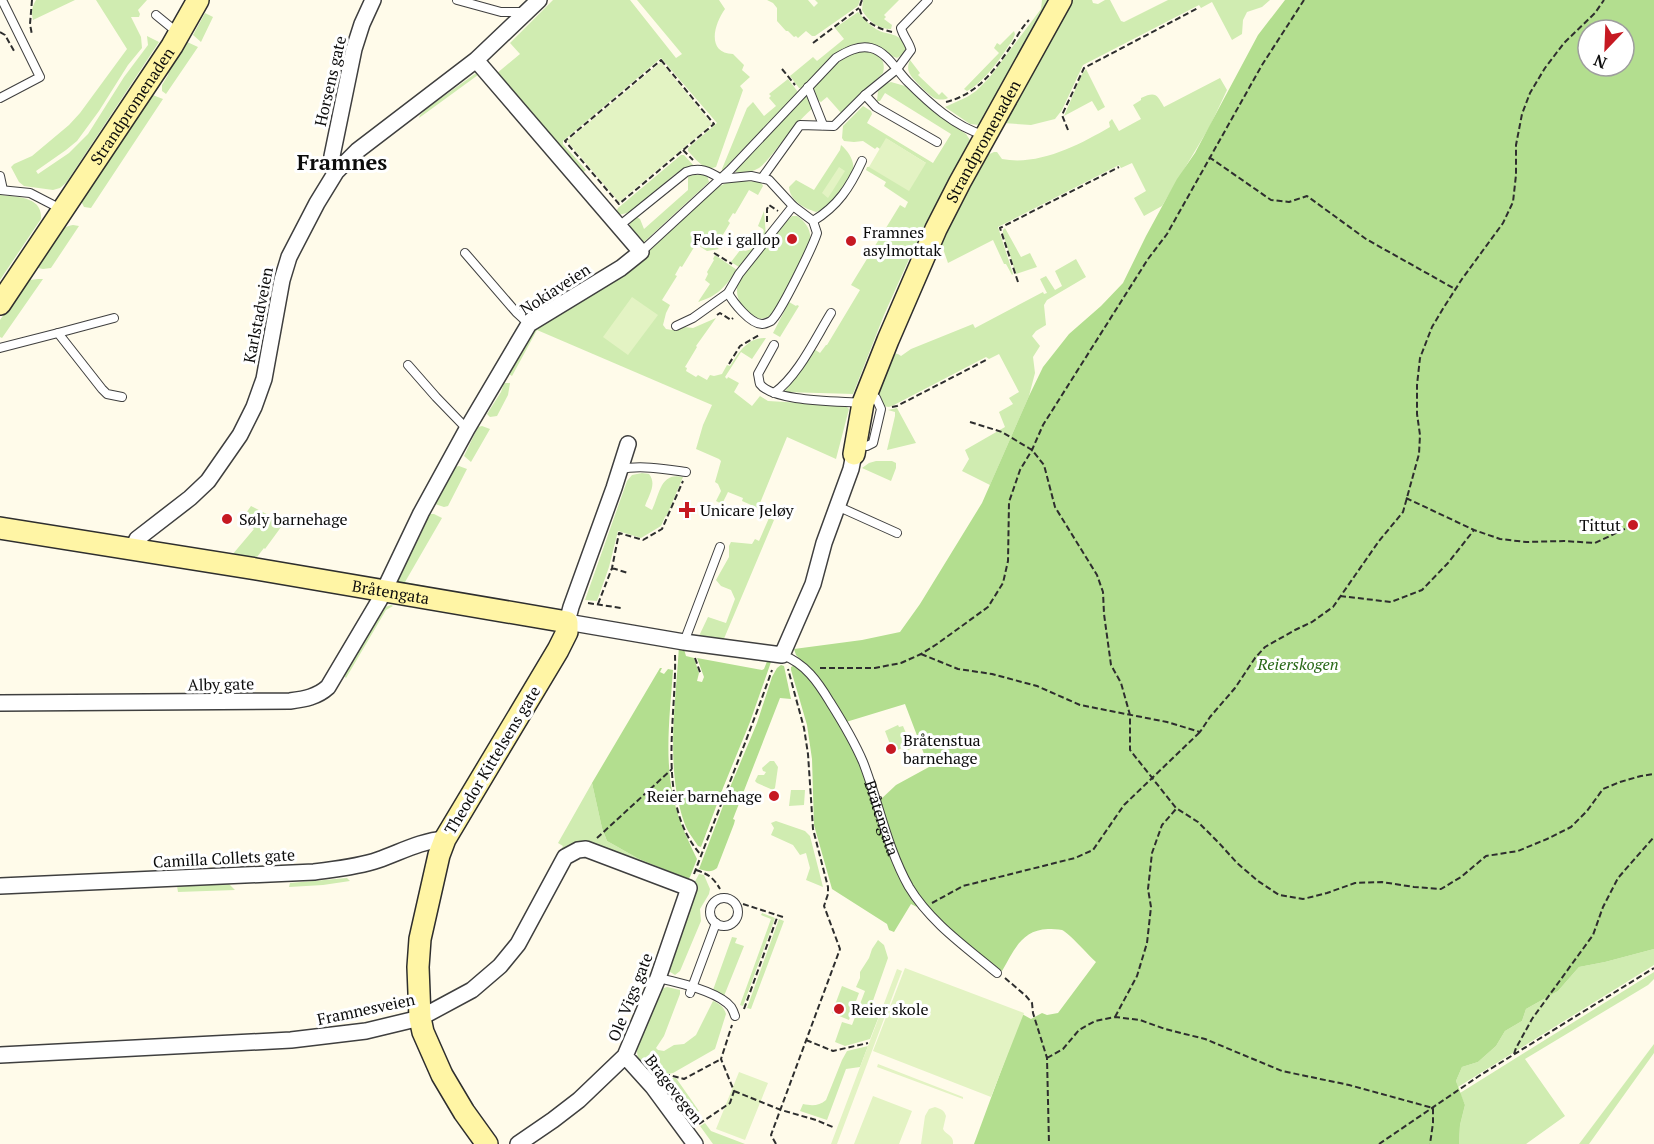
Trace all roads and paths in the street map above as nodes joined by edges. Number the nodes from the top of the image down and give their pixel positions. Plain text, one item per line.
1 (2, 0) edge
2 (32, 0) edge
3 (198, 0) edge
4 (373, 0) edge
5 (458, 0) edge
6 (538, 0) edge
7 (862, 0) edge
8 (928, 0) edge
9 (1061, 0) edge
10 (1304, 0) edge
11 (1604, 0) edge
12 (859, 8) junction
13 (1198, 8) dead end
14 (528, 12) junction
15 (156, 15) dead end
16 (1032, 16) dead end
17 (30, 24) dead end
18 (0, 32) edge
19 (179, 34) junction
20 (902, 34) junction
21 (5, 35) dead end
22 (813, 43) dead end
23 (476, 60) junction
24 (782, 69) dead end
25 (897, 69) junction
26 (805, 91) junction
27 (865, 95) junction
28 (0, 98) edge
29 (938, 108) junction
30 (823, 125) junction
31 (1068, 130) dead end
32 (986, 135) junction
33 (937, 142) dead end
34 (684, 150) joint
35 (1209, 157) junction
36 (862, 161) dead end
37 (1119, 167) dead end
38 (336, 172) junction
39 (0, 176) edge
40 (762, 178) junction
41 (721, 179) junction
42 (1, 190) edge
43 (769, 205) dead end
44 (793, 206) junction
45 (775, 209) dead end
46 (62, 210) junction
47 (813, 221) junction
48 (619, 226) junction
49 (640, 252) junction
50 (465, 253) dead end
51 (714, 253) dead end
52 (728, 262) dead end
53 (1018, 282) dead end
54 (1455, 289) junction
55 (728, 293) junction
56 (0, 304) edge
57 (831, 313) dead end
58 (114, 318) dead end
59 (529, 324) junction
60 (676, 326) dead end
61 (767, 331) dead end
62 (58, 333) junction
63 (774, 345) dead end
64 (0, 348) edge
65 (986, 360) dead end
66 (729, 364) dead end
67 (408, 365) dead end
68 (774, 393) junction
69 (122, 397) dead end
70 (870, 402) junction
71 (970, 422) dead end
72 (467, 429) junction
73 (628, 444) dead end
74 (856, 448) joint
75 (1032, 450) junction
76 (620, 469) junction
77 (686, 472) joint
78 (1406, 498) junction
79 (837, 506) junction
80 (1633, 525) dead end
81 (0, 528) edge
82 (1474, 530) junction
83 (897, 533) dead end
84 (720, 547) dead end
85 (132, 550) junction
86 (612, 568) junction
87 (628, 573) dead end
88 (384, 591) junction
89 (1340, 596) junction
90 (573, 601) junction
91 (598, 604) junction
92 (621, 608) dead end
93 (567, 622) junction
94 (680, 641) junction
95 (921, 654) junction
96 (782, 655) junction
97 (695, 658) dead end
98 (806, 668) junction
99 (701, 675) dead end
100 (0, 703) edge
101 (1130, 716) junction
102 (1200, 732) junction
103 (672, 768) junction
104 (1654, 774) edge
105 (1153, 778) junction
106 (1176, 808) junction
107 (1654, 837) edge
108 (445, 839) junction
109 (586, 849) junction
110 (701, 855) junction
111 (696, 870) junction
112 (0, 886) edge
113 (689, 888) junction
114 (720, 889) dead end
115 (743, 904) dead end
116 (924, 907) junction
117 (778, 915) junction
118 (783, 917) dead end
119 (716, 923) dead end
120 (1654, 968) edge
121 (997, 973) joint
122 (658, 978) junction
123 (692, 990) junction
124 (735, 1016) junction
125 (1115, 1017) junction
126 (420, 1018) junction
127 (806, 1041) junction
128 (868, 1043) dead end
129 (1514, 1054) junction
130 (0, 1055) edge
131 (625, 1056) junction
132 (1047, 1058) junction
133 (721, 1059) junction
134 (649, 1082) junction
135 (734, 1091) junction
136 (1433, 1108) junction
137 (781, 1110) junction
138 (696, 1125) dead end
139 (835, 1128) dead end
140 (487, 1144) edge
141 (518, 1144) edge
142 (695, 1144) edge
143 (776, 1144) edge
144 (1049, 1144) edge
145 (1379, 1144) edge
146 (1430, 1144) edge

1 - 28 lane
2 - 17 path
3 - 19 street, Strandpromenaden
4 - 38 street, Horsens gate
5 - 14 lane
6 - 14 street, Karlstadveien
7 - 12 path
8 - 20 lane
9 - 32 street, Strandpromenaden
10 - 35 path
11 - 54 path
12 - 20 path
12 - 22 path
13 - 31 path
14 - 23 street, Karlstadveien
15 - 19 lane
16 - 29 path
18 - 21 path
19 - 46 street, Strandpromenaden
20 - 25 lane
23 - 38 street, Karlstadveien
23 - 48 street
24 - 26 path
25 - 26 lane
25 - 27 lane
25 - 29 lane
26 - 30 lane
26 - 41 lane
27 - 30 lane
27 - 33 lane
29 - 32 lane
30 - 40 lane
32 - 70 street, Strandpromenaden
34 - 34 path
35 - 54 path
35 - 75 path
36 - 47 lane
37 - 53 path
38 - 85 street, Karlstadveien
39 - 42 lane
40 - 41 lane
40 - 44 lane
41 - 48 lane
41 - 49 lane
42 - 46 lane
43 - 45 path
44 - 47 lane
44 - 55 lane
46 - 56 street, Strandpromenaden
47 - 55 lane
48 - 49 street
49 - 59 street, Nokiaveien
50 - 59 lane
51 - 52 path
54 - 78 path
55 - 60 lane
57 - 68 lane
58 - 62 lane
59 - 72 street, Nokiaveien
61 - 66 path
62 - 64 lane
62 - 69 lane
63 - 68 lane
65 - 70 path
67 - 72 lane
68 - 70 lane
70 - 74 street, Strandpromenaden
71 - 75 path
72 - 88 street, Nokiaveien
73 - 76 street, Theodor Kittelsens gate
74 - 79 street
75 - 95 path
75 - 101 path
76 - 77 lane
76 - 90 street, Theodor Kittelsens gate
77 - 86 path
78 - 82 path
78 - 89 path
79 - 83 lane
79 - 96 street
80 - 82 path
81 - 85 street, Bråtengata
82 - 89 path
84 - 94 lane
85 - 88 street, Bråtengata
86 - 87 path
86 - 91 path
88 - 93 street, Bråtengata
88 - 100 street, Alby gate
89 - 102 path
90 - 91 path
90 - 93 street, Theodor Kittelsens gate
91 - 92 path
93 - 94 street, Bråtengata
93 - 108 street, Theodor Kittelsens gate
94 - 96 street, Bråtengata
94 - 103 path
95 - 98 path
95 - 101 path
96 - 98 lane, Bråtengata
96 - 110 path
96 - 127 path
97 - 99 path
98 - 116 lane, Bråtengata
101 - 102 path
101 - 105 path
102 - 105 path
103 - 109 path
103 - 110 path
104 - 106 path
105 - 106 path
105 - 116 path
106 - 125 path
107 - 129 path
108 - 112 street, Camilla Collets gate
108 - 126 street, Theodor Kittelsens gate
109 - 113 street
109 - 126 street, Framnesveien
110 - 111 path
111 - 113 path
111 - 114 path
113 - 122 street, Ole Vigs gate
115 - 117 path
116 - 121 lane, Bråtengata
117 - 118 path
117 - 124 path
119 - 123 lane
120 - 129 path
121 - 132 path
122 - 123 lane
122 - 131 street, Ole Vigs gate
123 - 124 lane
124 - 133 path
125 - 132 path
125 - 136 path
126 - 130 street, Framnesveien
126 - 140 street, Theodor Kittelsens gate
127 - 128 path
127 - 137 path
129 - 136 path
131 - 134 street, Bragevegen
131 - 141 street, Ole Vigs gate
132 - 144 path
133 - 134 path
133 - 135 path
134 - 142 street, Bragevegen
135 - 137 path
135 - 138 path
136 - 145 path
136 - 146 path
137 - 139 path
137 - 143 path

